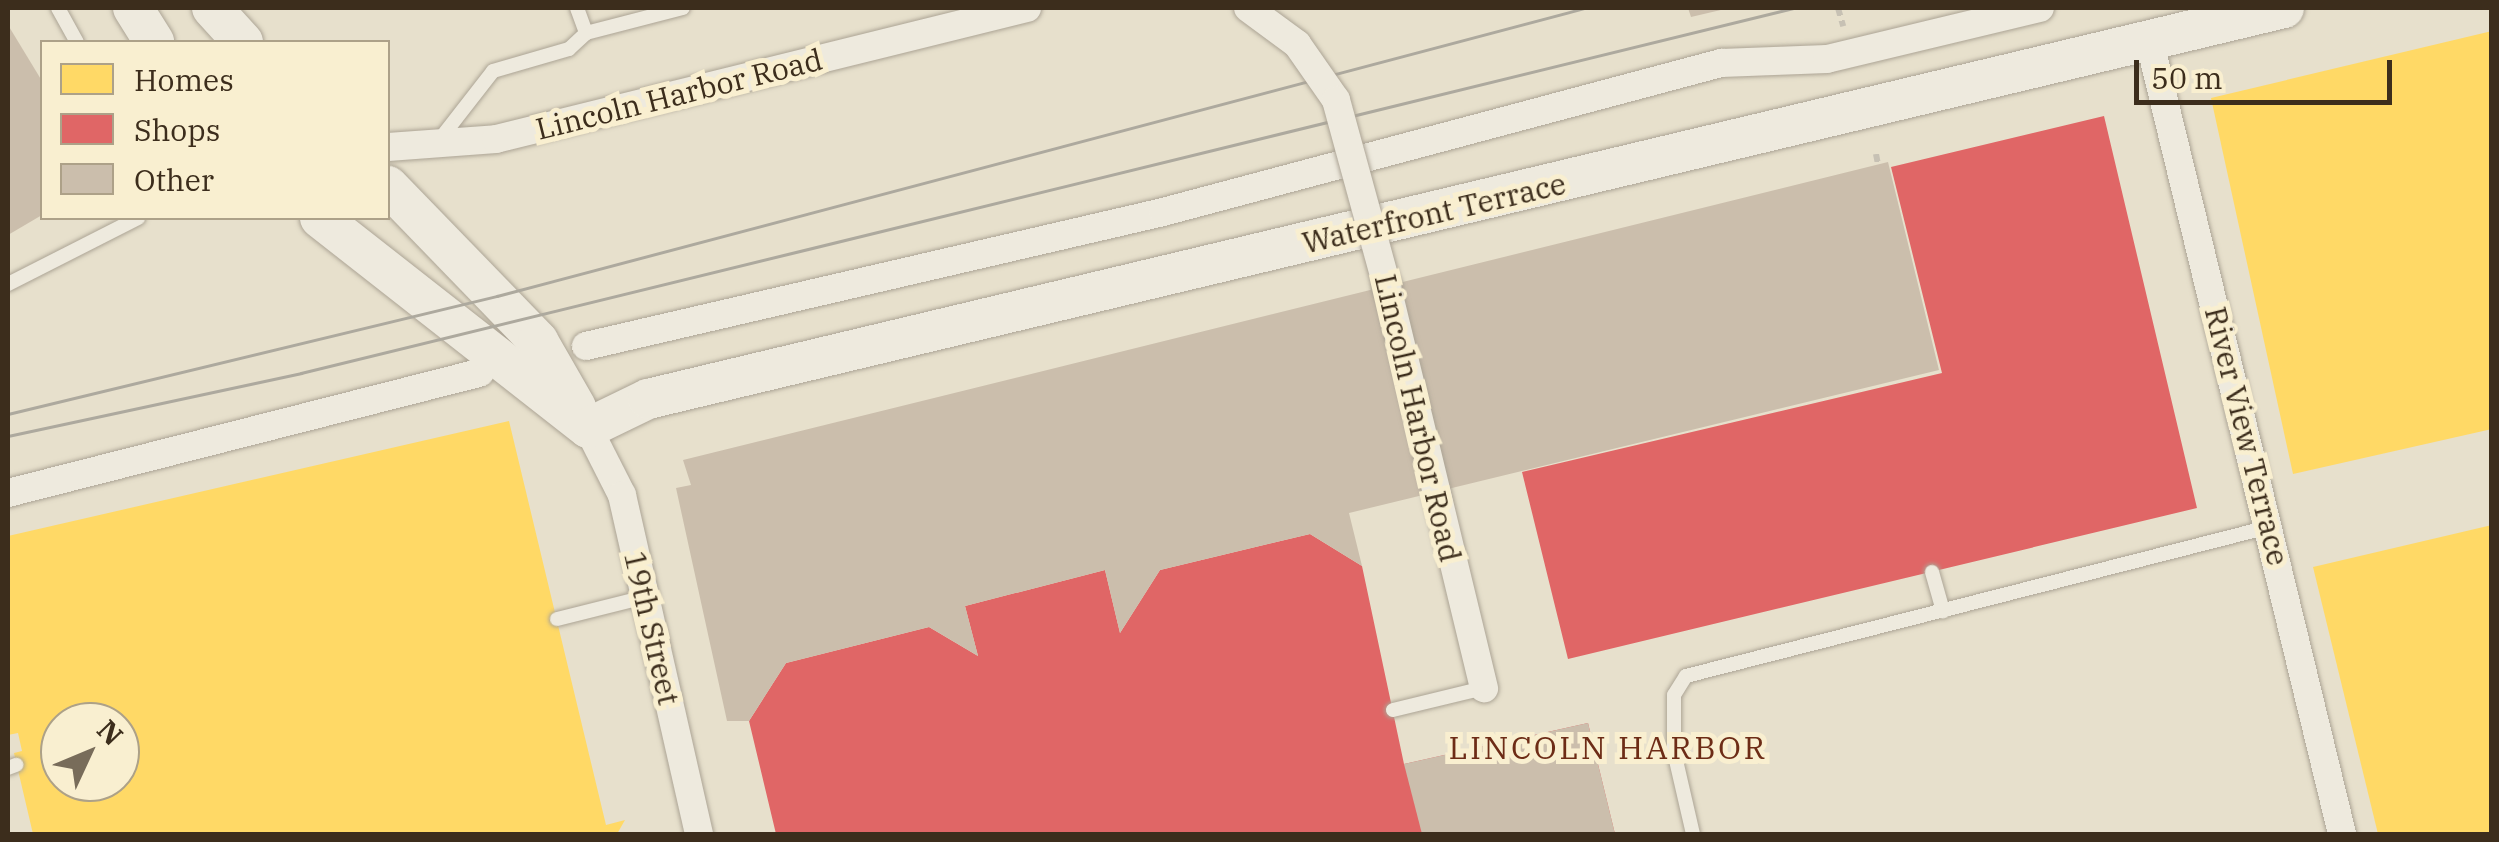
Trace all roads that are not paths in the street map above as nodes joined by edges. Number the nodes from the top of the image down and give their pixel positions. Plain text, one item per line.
1 (58, 8) edge
2 (133, 8) edge
3 (212, 8) edge
4 (577, 8) edge
5 (683, 8) edge
6 (1027, 8) edge
7 (1248, 8) edge
8 (2040, 8) edge
9 (2284, 8) edge
10 (586, 33) junction
11 (2148, 39) junction
12 (76, 40) edge
13 (153, 40) edge
14 (241, 40) edge
15 (390, 148) edge
16 (434, 149) junction
17 (390, 188) edge
18 (134, 220) edge
19 (323, 220) edge
20 (8, 284) edge
21 (586, 346) dead end
22 (480, 373) dead end
23 (588, 428) junction
24 (8, 493) edge
25 (2269, 527) junction
26 (1932, 572) dead end
27 (645, 597) junction
28 (1943, 611) junction
29 (557, 619) dead end
30 (1484, 688) joint
31 (1393, 710) dead end
32 (699, 834) edge
33 (1693, 834) edge
34 (2342, 834) edge

1 - 12 lane
2 - 13 street
3 - 14 street
4 - 10 lane
5 - 10 lane
6 - 16 street, Lincoln Harbor Road
7 - 30 street, Lincoln Harbor Road, bridge
8 - 21 street
9 - 11 street, Waterfront Terrace
10 - 16 lane
11 - 23 street, Waterfront Terrace
11 - 25 street, River View Terrace
15 - 16 street, Lincoln Harbor Road
17 - 23 street, 19th Street
18 - 20 lane
19 - 23 street, 19th Street
22 - 24 street
23 - 27 street, 19th Street
25 - 28 lane
25 - 34 street, River View Terrace
26 - 28 lane
27 - 29 lane
27 - 32 street, 19th Street
28 - 33 lane
30 - 31 lane

